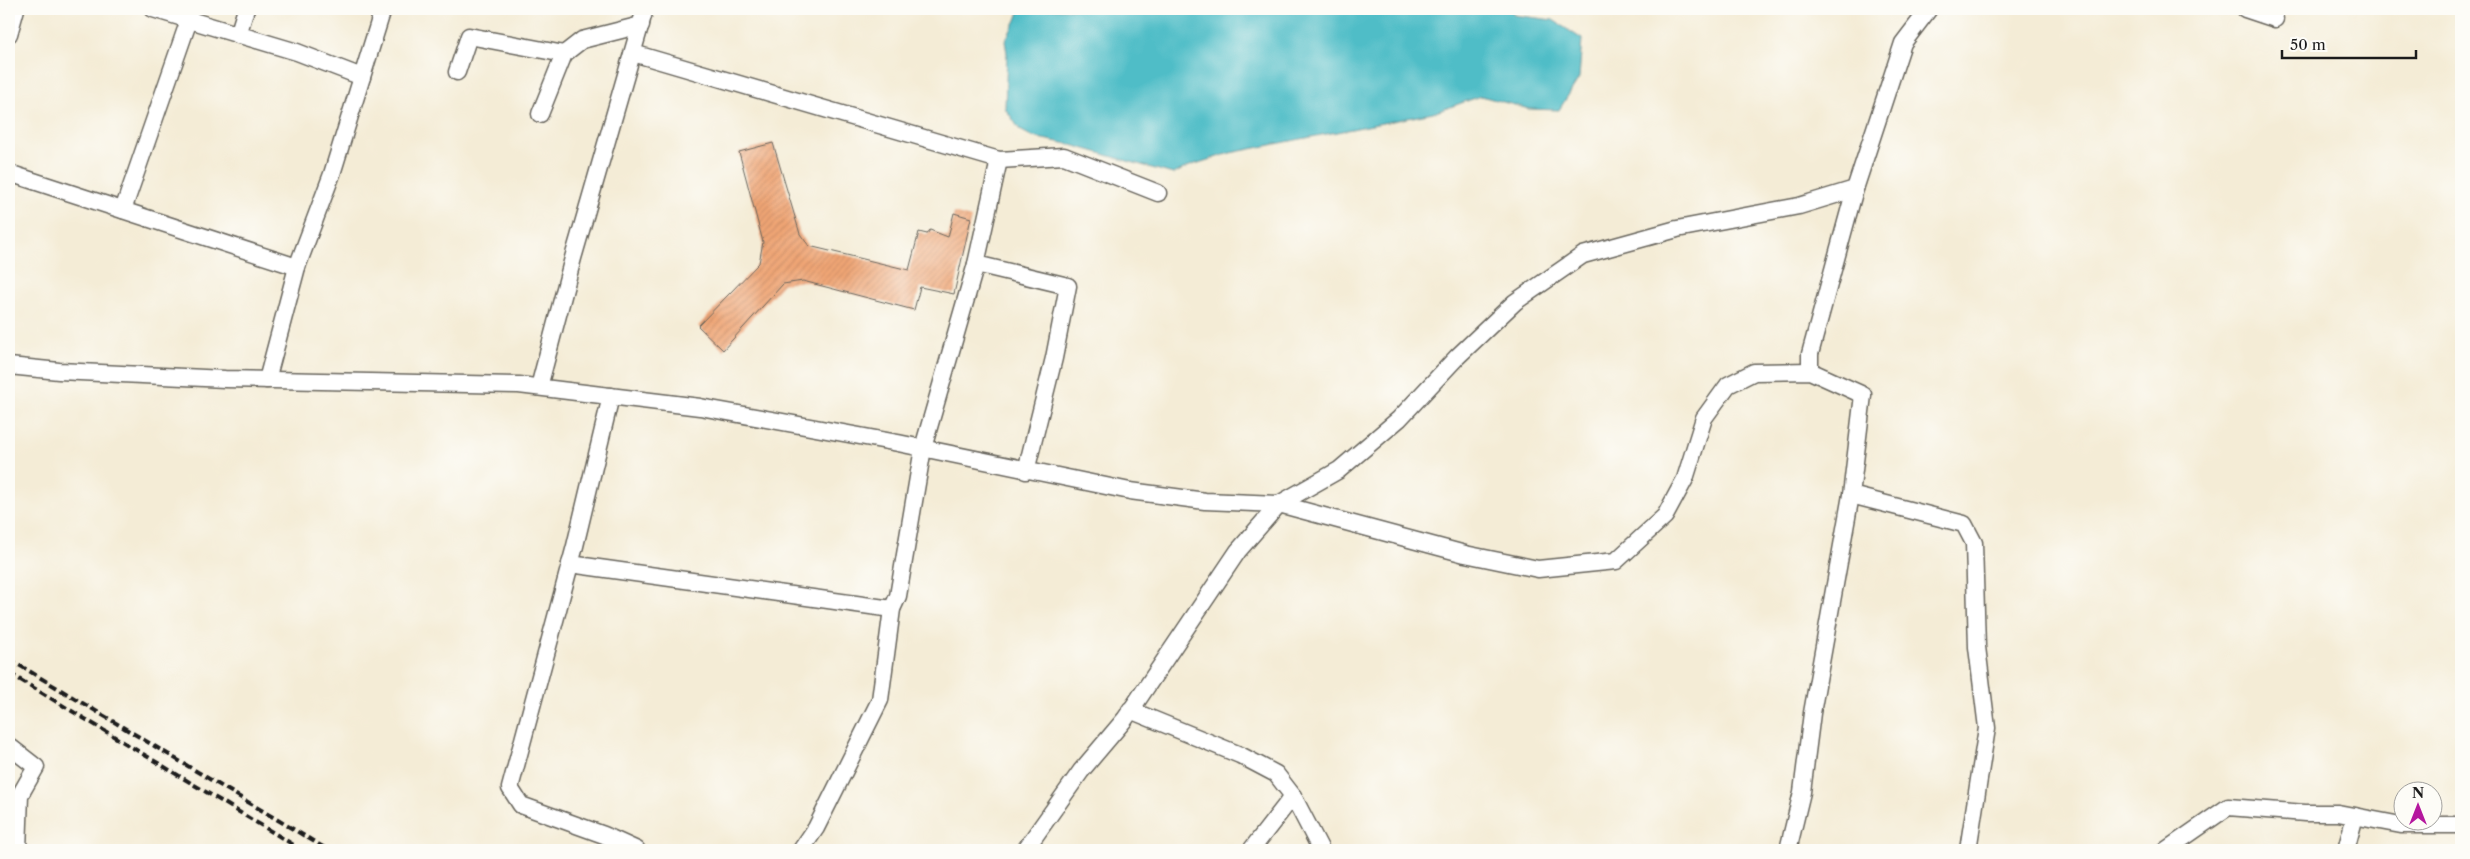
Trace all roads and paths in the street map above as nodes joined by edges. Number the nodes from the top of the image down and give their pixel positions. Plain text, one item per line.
1 (16, 9) edge
2 (153, 9) edge
3 (246, 9) edge
4 (383, 9) edge
5 (645, 9) edge
6 (1929, 9) edge
7 (2245, 9) edge
8 (2275, 19) dead end
9 (189, 20) junction
10 (641, 25) junction
11 (9, 34) edge
12 (238, 35) junction
13 (633, 53) junction
14 (564, 54) junction
15 (457, 72) dead end
16 (362, 77) junction
17 (540, 114) dead end
18 (999, 160) junction
19 (9, 173) edge
20 (1855, 189) junction
21 (1158, 193) dead end
22 (123, 210) junction
23 (976, 264) junction
24 (296, 267) junction
25 (9, 366) edge
26 (1810, 371) junction
27 (267, 380) junction
28 (539, 387) junction
29 (611, 396) junction
30 (923, 448) junction
31 (1026, 471) junction
32 (1851, 495) junction
33 (1278, 504) junction
34 (570, 564) junction
35 (892, 609) junction
36 (1130, 710) junction
37 (9, 746) edge
38 (1293, 796) junction
39 (2355, 816) junction
40 (2461, 825) edge
41 (18, 850) edge
42 (637, 850) edge
43 (801, 850) edge
44 (1025, 850) edge
45 (1251, 850) edge
46 (1321, 850) edge
47 (1788, 850) edge
48 (1968, 850) edge
49 (2166, 850) edge
50 (2346, 850) edge

1 - 11 street
2 - 9 street
3 - 12 street
4 - 16 street
5 - 10 street
6 - 20 street
7 - 8 street
9 - 12 street
9 - 22 street
10 - 13 street
10 - 14 street
12 - 16 street
13 - 18 street
13 - 28 street
14 - 15 street
14 - 17 street
16 - 24 street
18 - 21 street
18 - 23 street
19 - 22 street
20 - 26 street
20 - 33 street
22 - 24 street
23 - 30 street
23 - 31 street
24 - 27 street
25 - 27 street
26 - 32 street
26 - 33 street
27 - 28 street
28 - 29 street
29 - 30 street
29 - 34 street
30 - 31 street
30 - 35 street
31 - 33 street
32 - 47 street
32 - 48 street
33 - 36 street
34 - 35 street
34 - 42 street
35 - 43 street
36 - 38 street
36 - 44 street
37 - 41 street
38 - 45 street
38 - 46 street
39 - 40 street
39 - 49 street
39 - 50 street

